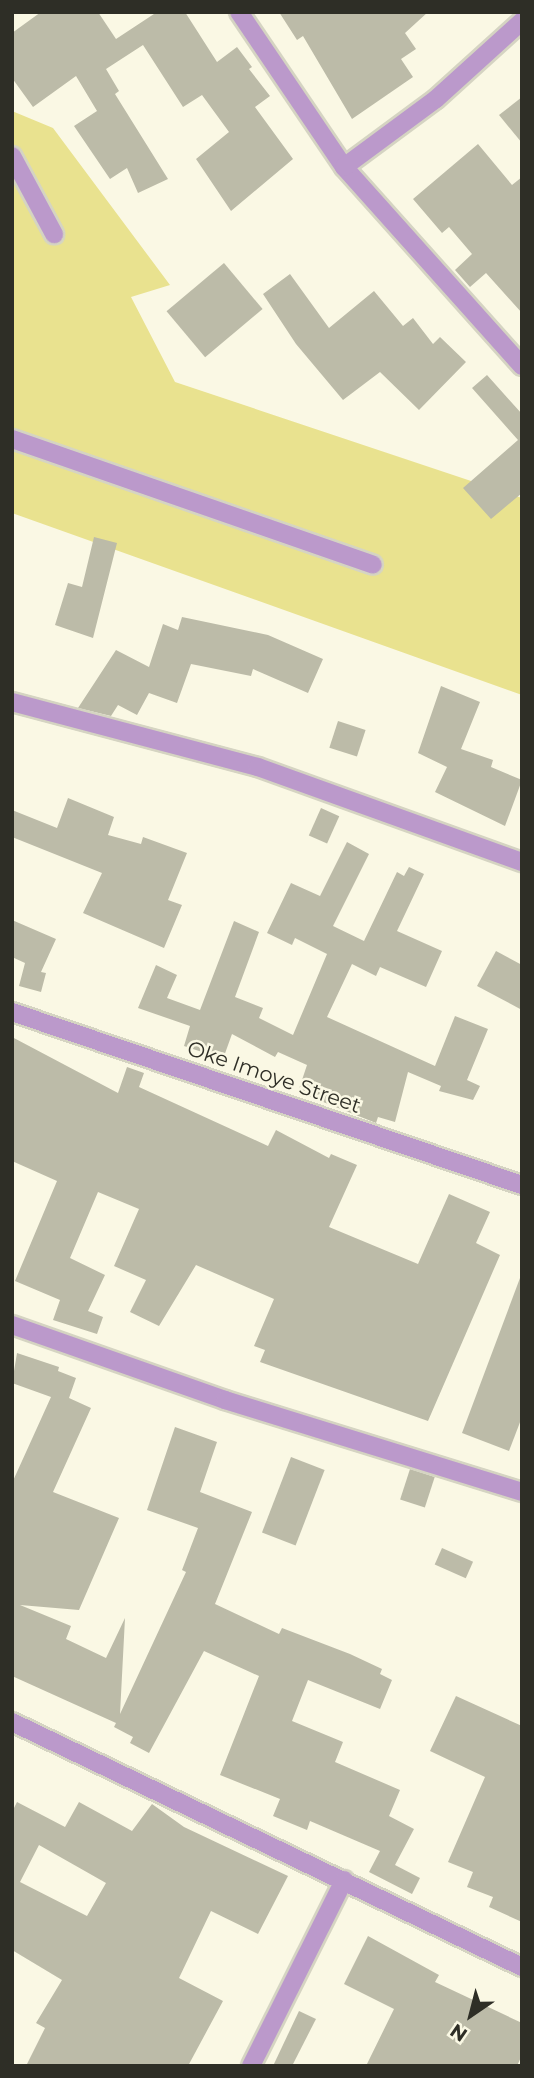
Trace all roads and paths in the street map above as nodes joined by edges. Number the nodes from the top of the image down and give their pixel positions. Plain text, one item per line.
1 (239, 12) edge
2 (522, 21) edge
3 (12, 156) edge
4 (344, 167) junction
5 (54, 234) dead end
6 (522, 366) edge
7 (12, 439) edge
8 (373, 565) dead end
9 (12, 702) edge
10 (522, 862) edge
11 (12, 1012) edge
12 (522, 1185) edge
13 (12, 1325) edge
14 (522, 1492) edge
15 (12, 1722) edge
16 (344, 1880) junction
17 (522, 1967) edge
18 (251, 2066) edge

1 - 4 street
2 - 4 street
3 - 5 street
4 - 6 street
7 - 8 street
9 - 10 street
11 - 12 street, Oke Imoye Street
13 - 14 street
15 - 16 street
16 - 17 street
16 - 18 street

